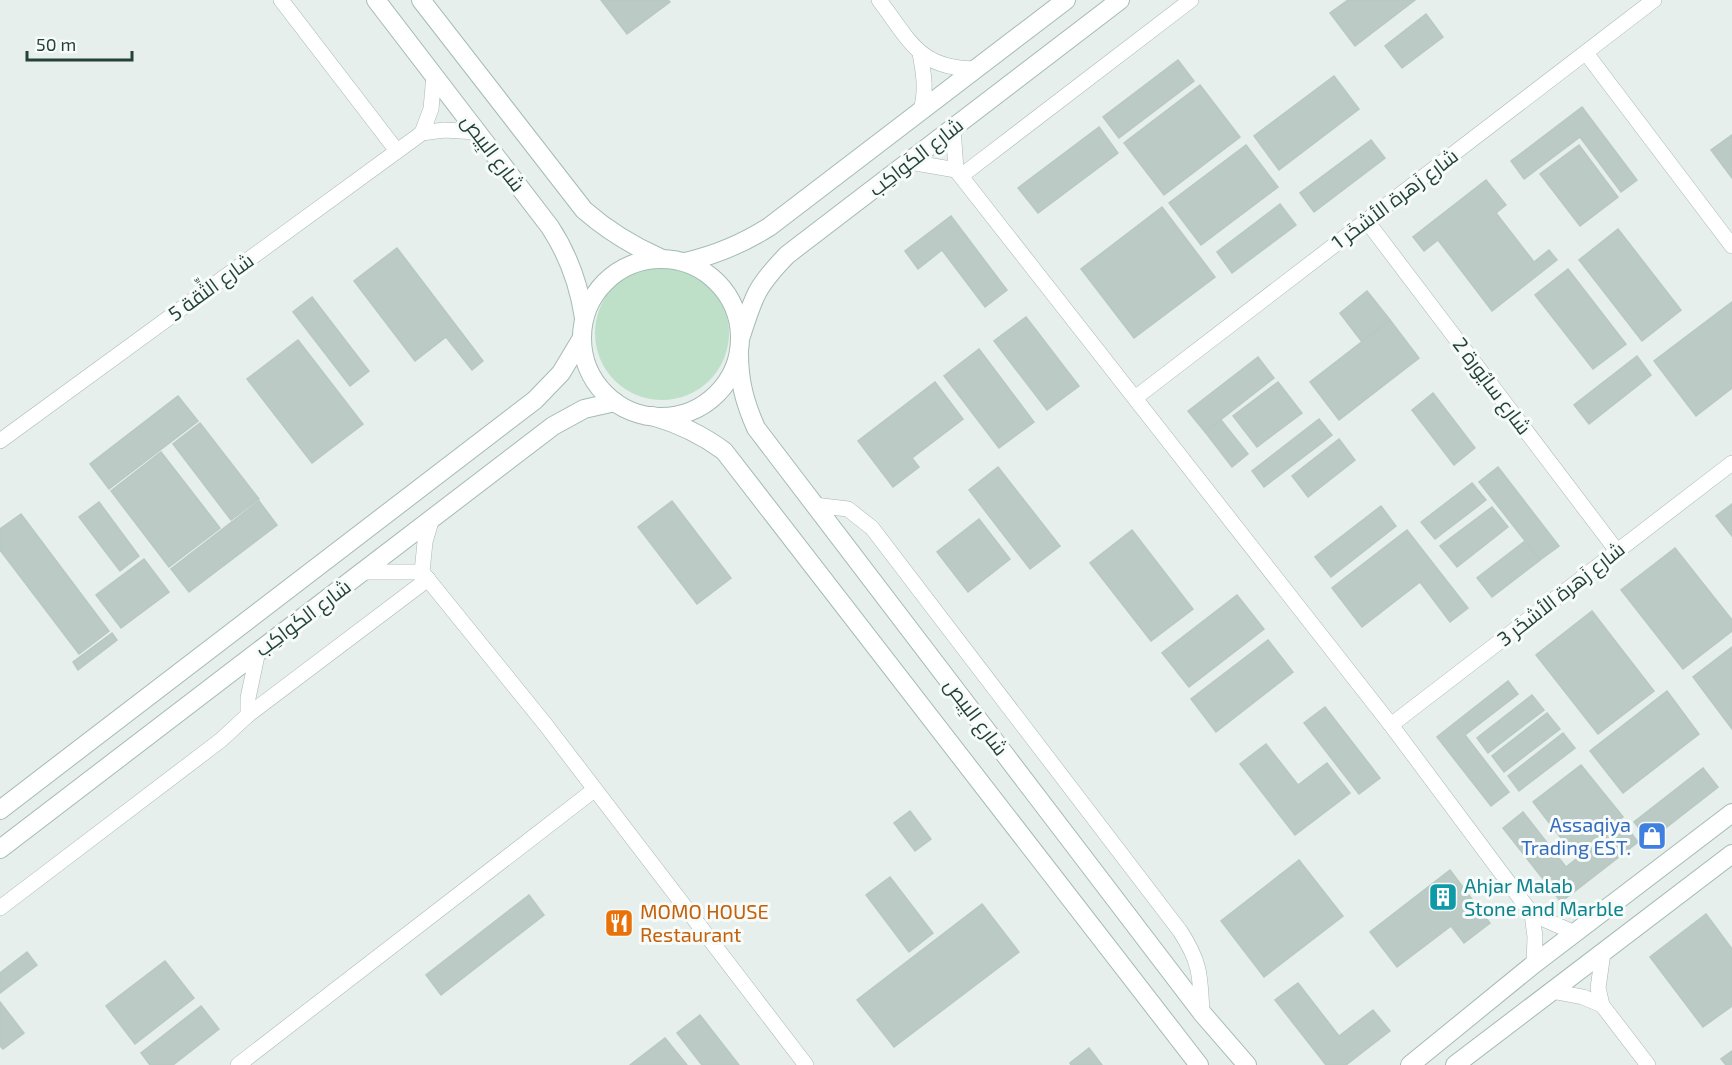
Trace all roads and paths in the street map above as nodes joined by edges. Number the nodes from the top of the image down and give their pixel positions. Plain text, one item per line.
1 (282, 0) edge
2 (376, 0) edge
3 (421, 0) edge
4 (879, 0) edge
5 (1065, 0) edge
6 (1120, 0) edge
7 (1191, 0) edge
8 (1654, 0) edge
9 (1586, 53) junction
10 (920, 54) junction
11 (977, 69) junction
12 (434, 75) junction
13 (920, 113) junction
14 (953, 128) junction
15 (477, 132) junction
16 (422, 133) junction
17 (397, 151) junction
18 (910, 162) junction
19 (959, 173) junction
20 (1366, 220) junction
21 (1732, 246) edge
22 (660, 258) junction
23 (685, 262) junction
24 (584, 318) junction
25 (582, 338) junction
26 (740, 345) junction
27 (1135, 398) junction
28 (615, 402) junction
29 (652, 416) junction
30 (0, 441) edge
31 (1732, 463) edge
32 (814, 505) junction
33 (432, 519) junction
34 (1617, 551) junction
35 (365, 572) junction
36 (425, 575) junction
37 (258, 651) junction
38 (248, 715) junction
39 (1391, 725) junction
40 (594, 790) junction
41 (0, 810) edge
42 (1732, 813) edge
43 (0, 849) edge
44 (1732, 854) edge
45 (0, 908) edge
46 (1532, 914) junction
47 (1575, 933) junction
48 (1603, 953) junction
49 (1534, 964) junction
50 (1551, 991) junction
51 (1602, 1005) junction
52 (1202, 1013) junction
53 (238, 1065) edge
54 (806, 1065) edge
55 (1199, 1065) edge
56 (1247, 1065) edge
57 (1410, 1065) edge
58 (1455, 1065) edge
59 (1648, 1065) edge

1 - 17 street
2 - 12 street, شارع البِيص
3 - 22 street, شارع البِيص
4 - 10 street
5 - 11 street, شارع الكَواكِب
6 - 14 street, شارع الكَواكِب
7 - 19 street
8 - 9 street, شارع زَهرة الأشخَر 1
9 - 20 street, شارع زَهرة الأشخَر 1
9 - 21 street
10 - 11 street
10 - 13 street
11 - 13 street, شارع الكَواكِب
12 - 15 street, شارع البِيص
12 - 16 street
13 - 23 street, شارع الكَواكِب
14 - 18 street, شارع الكَواكِب
14 - 19 street
15 - 16 street
15 - 24 street, شارع البِيص
16 - 17 street, شارع الثِّقة 5
17 - 30 street, شارع الثِّقة 5
18 - 19 street
18 - 26 street, شارع الكَواكِب
19 - 27 street
20 - 27 street, شارع زَهرة الأشخَر 1
20 - 34 street, شارع سايُورة 2
22 - 23 street
22 - 24 street
23 - 26 street
24 - 25 street
25 - 28 street
25 - 41 street, شارع الكَواكِب
26 - 29 street
26 - 32 street, شارع البِيص
27 - 39 street
28 - 29 street
28 - 33 street, شارع الكَواكِب
29 - 55 street, شارع البِيص
31 - 34 street, شارع زَهرة الأشخَر 3
32 - 52 street, شارع البِيص
32 - 52 street
33 - 35 street, شارع الكَواكِب
33 - 36 street
34 - 39 street, شارع زَهرة الأشخَر 3
35 - 36 street
35 - 37 street, شارع الكَواكِب
36 - 38 street
36 - 40 street
37 - 38 street
37 - 43 street, شارع الكَواكِب
38 - 45 street
39 - 46 street
40 - 53 street
40 - 54 street
42 - 47 street
44 - 48 street
46 - 47 street
46 - 49 street
47 - 49 street
48 - 50 street
48 - 51 street
49 - 57 street
50 - 51 street
50 - 58 street
51 - 59 street
52 - 56 street, شارع البِيص

